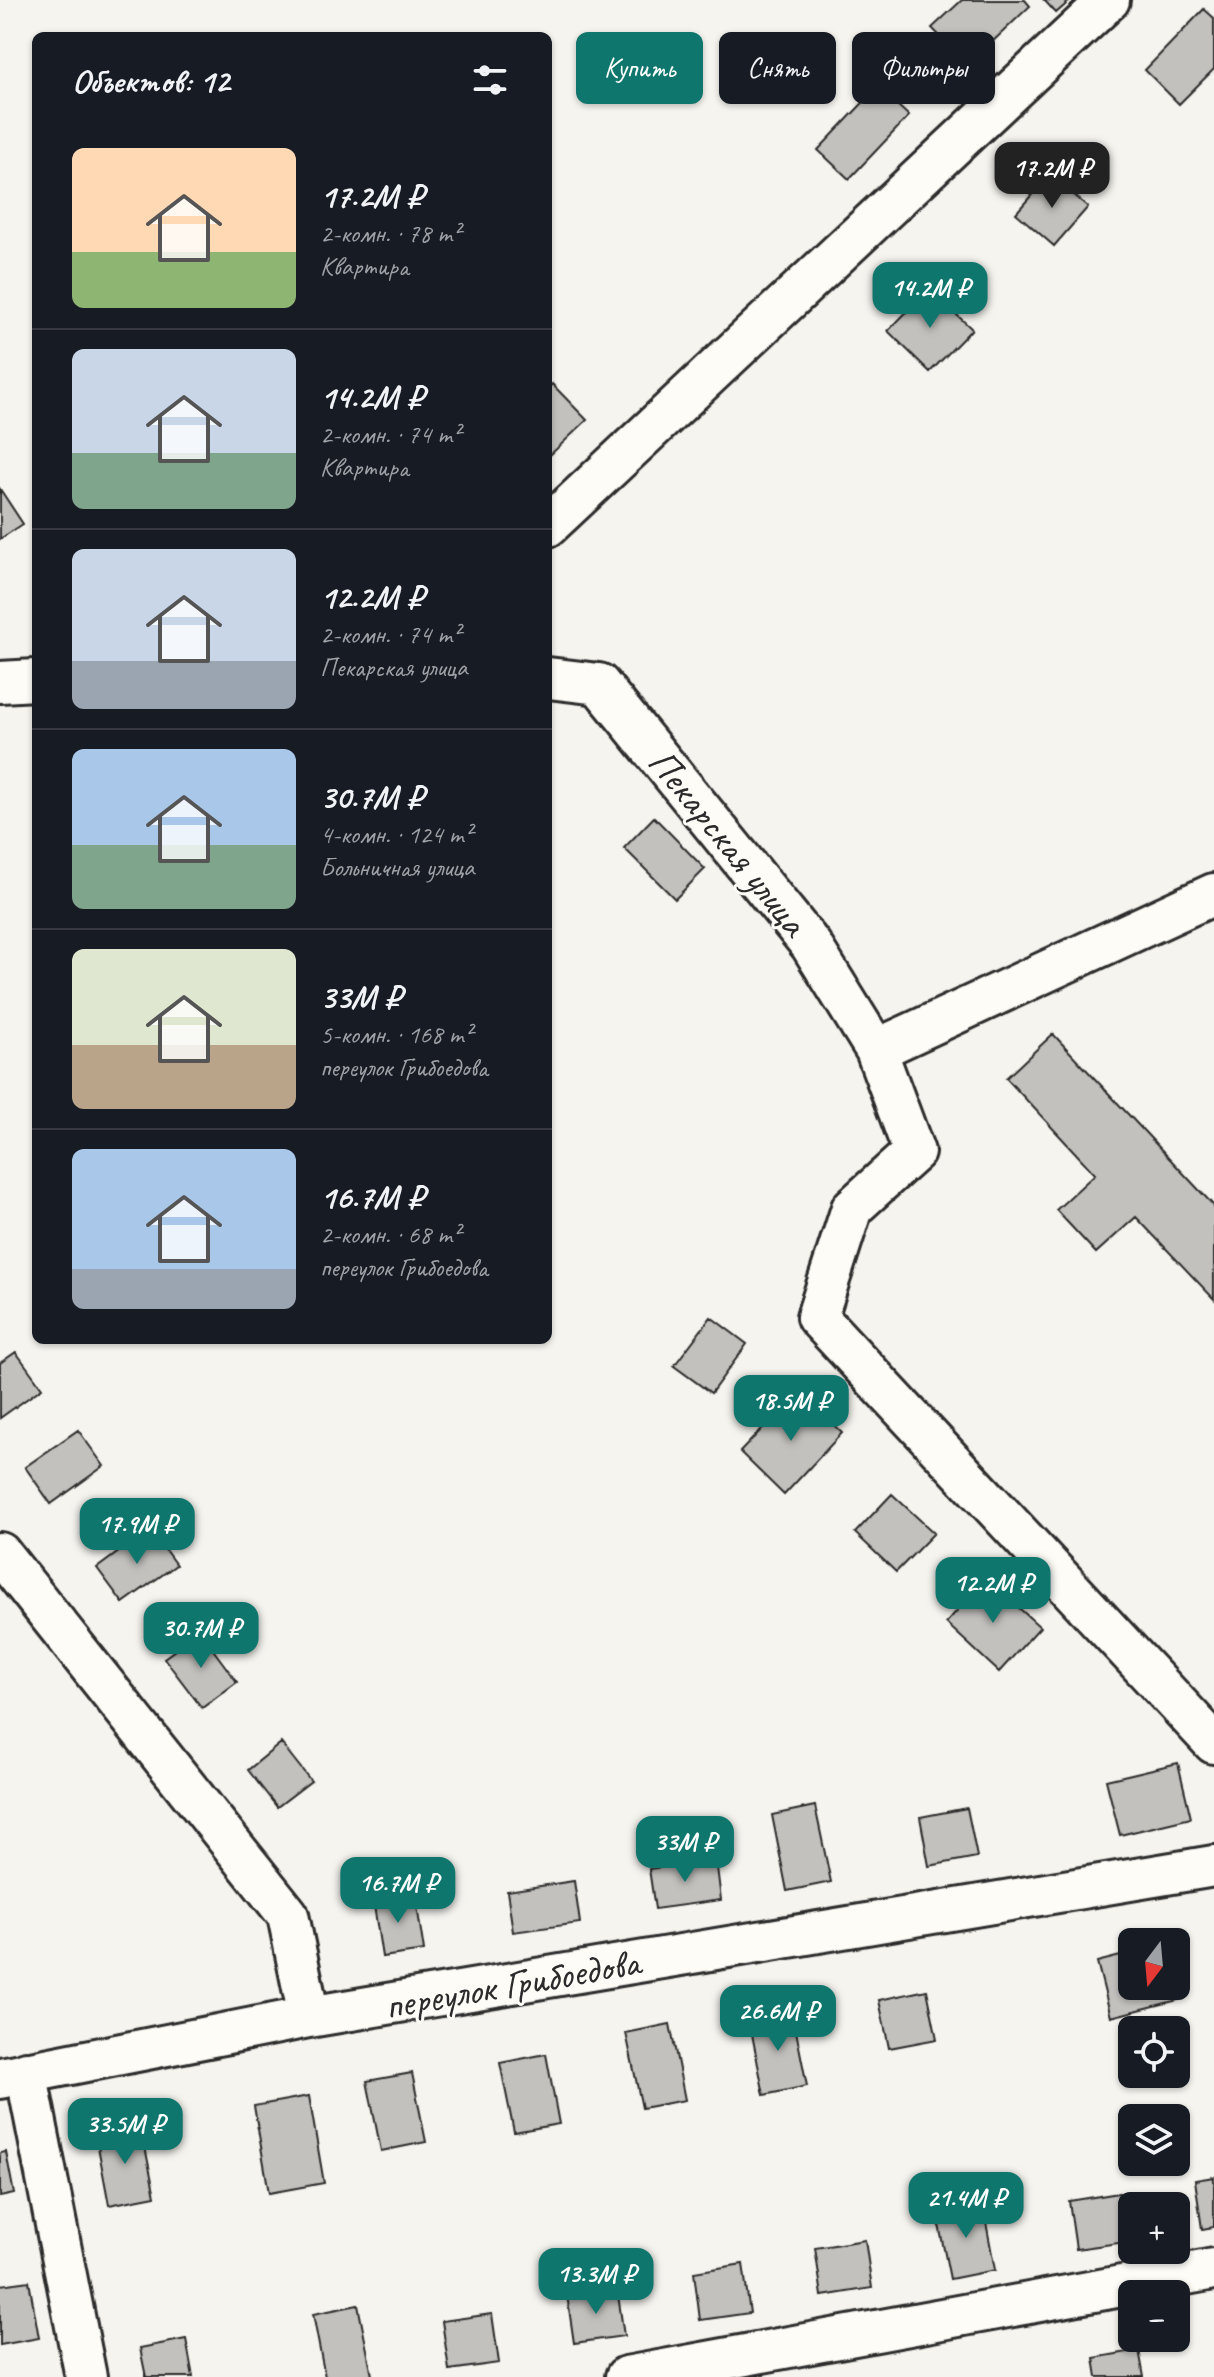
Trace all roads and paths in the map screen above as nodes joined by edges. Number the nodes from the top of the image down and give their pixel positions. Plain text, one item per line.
1 (1109, 0) edge
2 (552, 522) edge
3 (552, 678) edge
4 (32, 680) edge
5 (0, 682) edge
6 (1214, 894) edge
7 (876, 1050) junction
8 (0, 1553) edge
9 (1214, 1743) edge
10 (1214, 1866) edge
11 (309, 2017) junction
12 (13, 2075) edge
13 (1214, 2269) edge
14 (86, 2377) edge
15 (626, 2377) edge

1 - 2 street
3 - 7 street, Пекарская улица
4 - 5 street
6 - 7 street
7 - 9 street, Пекарская улица
8 - 11 street
10 - 11 street, переулок Грибоедова
11 - 12 street, переулок Грибоедова
12 - 14 street
13 - 15 street

